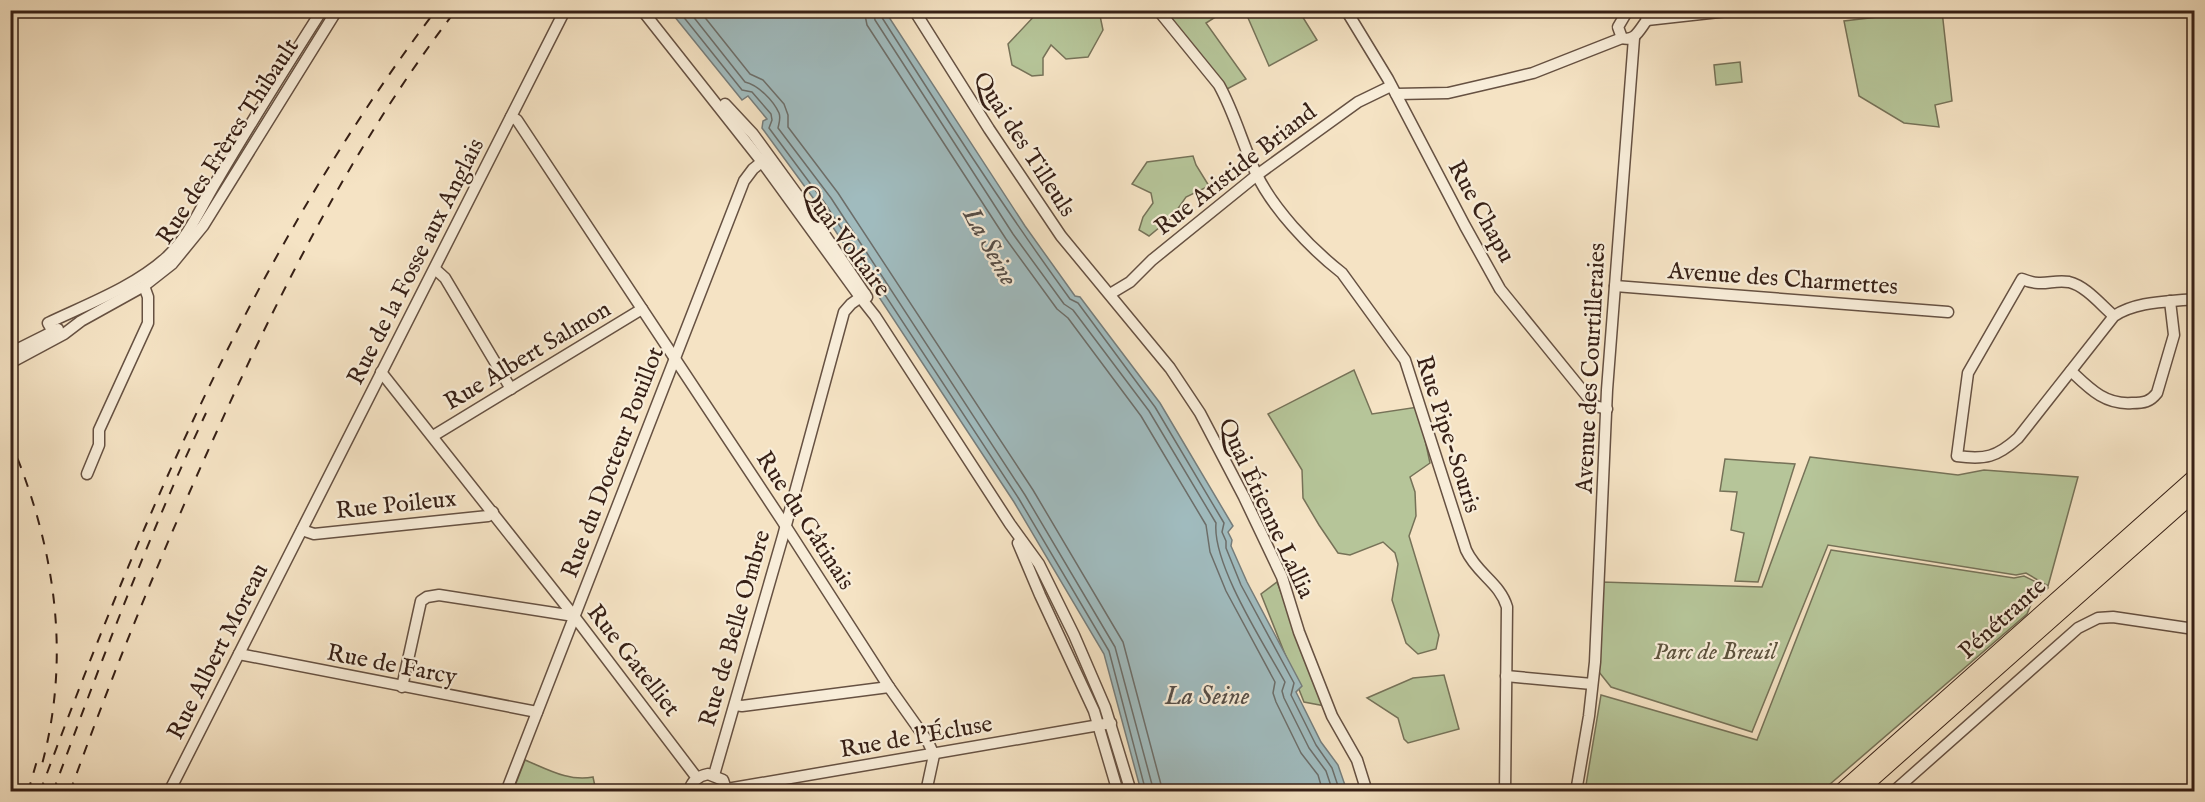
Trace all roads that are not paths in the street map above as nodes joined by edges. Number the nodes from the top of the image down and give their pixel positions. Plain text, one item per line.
1 (322, 10) edge
2 (337, 10) edge
3 (566, 10) edge
4 (642, 10) edge
5 (651, 10) edge
6 (914, 10) edge
7 (1158, 10) edge
8 (1346, 10) edge
9 (1628, 10) edge
10 (1737, 10) edge
11 (1645, 16) edge
12 (1622, 38) junction
13 (1634, 38) junction
14 (1394, 90) junction
15 (512, 117) junction
16 (765, 159) junction
17 (1257, 175) junction
18 (435, 269) junction
19 (144, 286) junction
20 (1615, 286) junction
21 (1110, 294) junction
22 (862, 296) junction
23 (2194, 299) edge
24 (2170, 301) junction
25 (642, 309) junction
26 (1948, 312) dead end
27 (2114, 316) junction
28 (81, 321) junction
29 (52, 332) junction
30 (11, 356) edge
31 (675, 360) junction
32 (2071, 370) junction
33 (381, 372) junction
34 (511, 389) junction
35 (1607, 409) junction
36 (433, 436) junction
37 (87, 474) dead end
38 (2194, 477) edge
39 (2194, 494) edge
40 (493, 512) junction
41 (1010, 524) junction
42 (785, 526) junction
43 (302, 530) junction
44 (574, 616) junction
45 (2194, 629) edge
46 (239, 654) junction
47 (1506, 676) junction
48 (1593, 684) junction
49 (402, 687) junction
50 (889, 687) junction
51 (735, 705) junction
52 (537, 712) junction
53 (1111, 723) junction
54 (1099, 726) junction
55 (934, 754) junction
56 (714, 775) junction
57 (697, 778) junction
58 (727, 790) edge
59 (169, 792) edge
60 (506, 792) edge
61 (689, 792) edge
62 (926, 792) edge
63 (1118, 792) edge
64 (1131, 792) edge
65 (1367, 792) edge
66 (1505, 792) edge
67 (1575, 792) edge
68 (1840, 792) edge
69 (1857, 792) edge
70 (1893, 792) edge

1 - 29 street, Rue des Frères Thibault
2 - 19 street, Rue des Frères Thibault
3 - 15 street, Rue de la Fosse aux Anglais
4 - 16 street, Quai Voltaire
5 - 16 street, Quai Voltaire
6 - 21 street, Quai des Tilleuls
7 - 17 street, Rue Pipe-Souris
8 - 14 street, Rue Chapu
9 - 12 street
10 - 11 street
11 - 13 street
12 - 13 street
12 - 14 street, Rue Aristide Briand
13 - 20 street, Avenue des Courtilleraies
14 - 17 street, Rue Aristide Briand
14 - 35 street, Rue Chapu
15 - 18 street, Rue de la Fosse aux Anglais
15 - 25 street, Rue du Gâtinais
16 - 22 street, Quai Voltaire
16 - 31 street, Rue du Docteur Pouillot
17 - 21 street, Rue Aristide Briand
17 - 47 street, Rue Pipe-Souris
18 - 33 street, Rue de la Fosse aux Anglais
18 - 34 street
19 - 28 street, Rue des Frères Thibault
19 - 37 street
20 - 26 street, Avenue des Charmettes
20 - 35 street, Avenue des Courtilleraies
21 - 65 street, Quai Étienne Lallia
22 - 41 street, Quai Voltaire
22 - 42 street, Rue de Belle Ombre
23 - 24 street
24 - 27 street
24 - 32 street
25 - 31 street, Rue du Gâtinais
25 - 34 street, Rue Albert Salmon
27 - 32 street
27 - 32 street
28 - 29 street, Rue des Frères Thibault
28 - 30 street, Rue des Frères Thibault
29 - 30 street, Rue des Frères Thibault
31 - 42 street, Rue du Gâtinais
31 - 44 street, Rue du Docteur Pouillot
33 - 36 street, Rue Gatelliet
33 - 43 street, Rue de la Fosse aux Anglais
34 - 36 street, Rue Albert Salmon
35 - 48 street, Avenue des Courtilleraies
36 - 40 street, Rue Gatelliet
38 - 68 main road, Pénétrante
39 - 69 main road, Pénétrante
40 - 43 street, Rue Poileux
40 - 44 street, Rue Gatelliet
41 - 53 street
41 - 54 street
42 - 50 street, Rue du Gâtinais
42 - 51 street, Rue de Belle Ombre
43 - 46 street, Rue Albert Moreau
44 - 49 street
44 - 52 street, Rue du Docteur Pouillot
44 - 57 street, Rue Gatelliet
45 - 70 street
46 - 49 street, Rue de Farcy
46 - 59 street, Rue Albert Moreau
47 - 48 street
47 - 66 street, Rue Pipe-Souris
48 - 67 street, Avenue des Courtilleraies
49 - 52 street, Rue de Farcy
50 - 51 street
50 - 55 street, Rue du Gâtinais
51 - 56 street, Rue de Belle Ombre
52 - 60 street, Rue du Docteur Pouillot
53 - 54 street, Rue de l'Écluse
53 - 64 street
54 - 55 street, Rue de l'Écluse
54 - 63 street
55 - 58 street, Rue de l'Écluse
55 - 62 street
56 - 57 street
56 - 58 street
57 - 61 street

